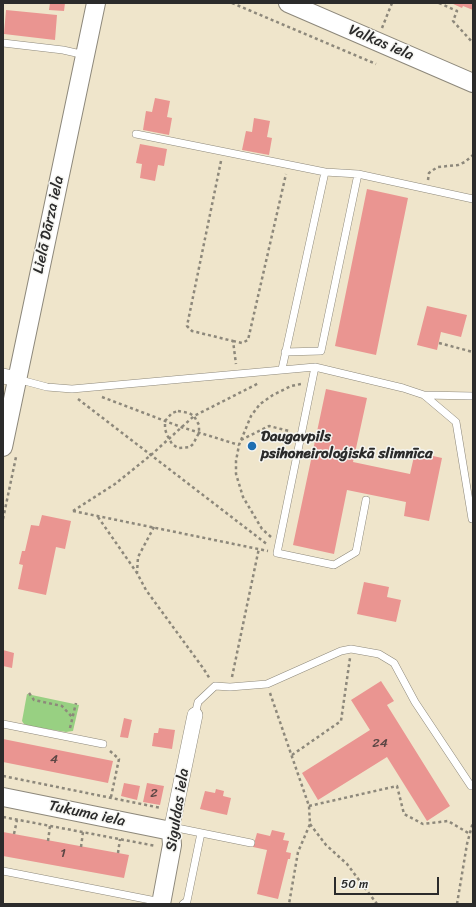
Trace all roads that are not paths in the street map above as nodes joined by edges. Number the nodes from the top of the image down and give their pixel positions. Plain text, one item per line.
1 (96, 3) edge
2 (294, 4) edge
3 (3, 43) edge
4 (85, 55) junction
5 (473, 83) edge
6 (136, 134) dead end
7 (324, 172) junction
8 (358, 174) junction
9 (473, 199) edge
10 (285, 352) junction
11 (315, 367) junction
12 (282, 369) junction
13 (10, 377) edge
14 (424, 395) junction
15 (473, 396) edge
16 (3, 447) edge
17 (366, 500) dead end
18 (473, 519) edge
19 (195, 715) joint
20 (3, 724) edge
21 (103, 744) road end
22 (473, 786) edge
23 (3, 797) edge
24 (172, 829) junction
25 (201, 833) junction
26 (251, 843) dead end
27 (3, 871) edge
28 (161, 903) edge
29 (183, 904) edge

1 - 4 street, Lielā Dārza iela
2 - 5 street, Valkas iela
3 - 4 lane
4 - 13 street, Lielā Dārza iela
6 - 7 lane
7 - 8 lane
7 - 10 lane
8 - 9 lane
8 - 10 lane
10 - 12 lane
11 - 12 lane
11 - 14 lane
11 - 17 lane
12 - 13 lane
13 - 16 street, Lielā Dārza iela
14 - 15 lane
14 - 18 lane
19 - 22 lane
19 - 24 street, Siguldas iela
20 - 21 lane
23 - 24 street, Tukuma iela
24 - 25 lane
24 - 28 street, Siguldas iela
25 - 26 lane
25 - 29 lane
27 - 28 lane

